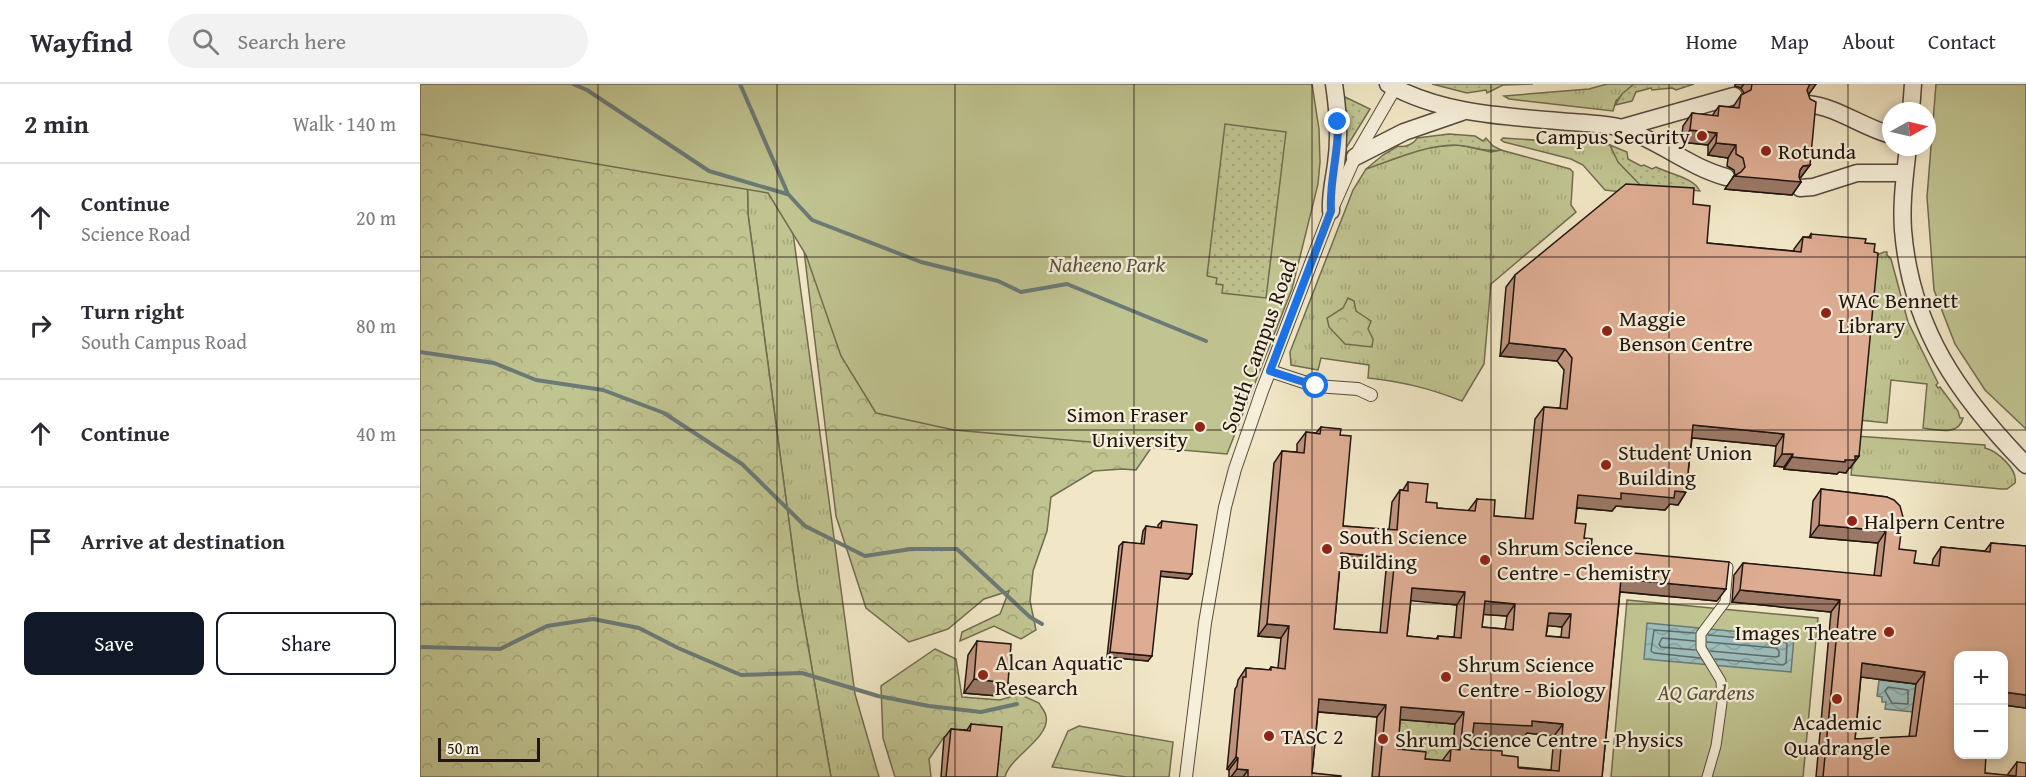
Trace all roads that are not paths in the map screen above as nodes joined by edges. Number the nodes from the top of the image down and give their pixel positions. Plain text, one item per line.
1 (1334, 84) edge
2 (1914, 84) edge
3 (1392, 86) edge
4 (1734, 96) dead end
5 (1912, 102) edge
6 (1808, 104) edge
7 (1463, 111) junction
8 (1621, 128) junction
9 (1882, 132) edge
10 (1355, 157) junction
11 (1906, 159) edge
12 (1726, 177) dead end
13 (1800, 188) edge
14 (1331, 211) junction
15 (1270, 371) junction
16 (1371, 395) dead end
17 (2026, 465) edge
18 (1728, 567) edge
19 (1186, 777) edge
20 (1707, 777) edge

1 - 14 street
2 - 5 street
3 - 7 street
3 - 10 street, South Campus Road
4 - 8 street
6 - 9 street
7 - 8 street
7 - 10 street
8 - 12 street
10 - 14 street, South Campus Road
11 - 13 street
11 - 17 street
14 - 15 street, South Campus Road
15 - 16 street
15 - 19 street, South Campus Road
18 - 20 street

